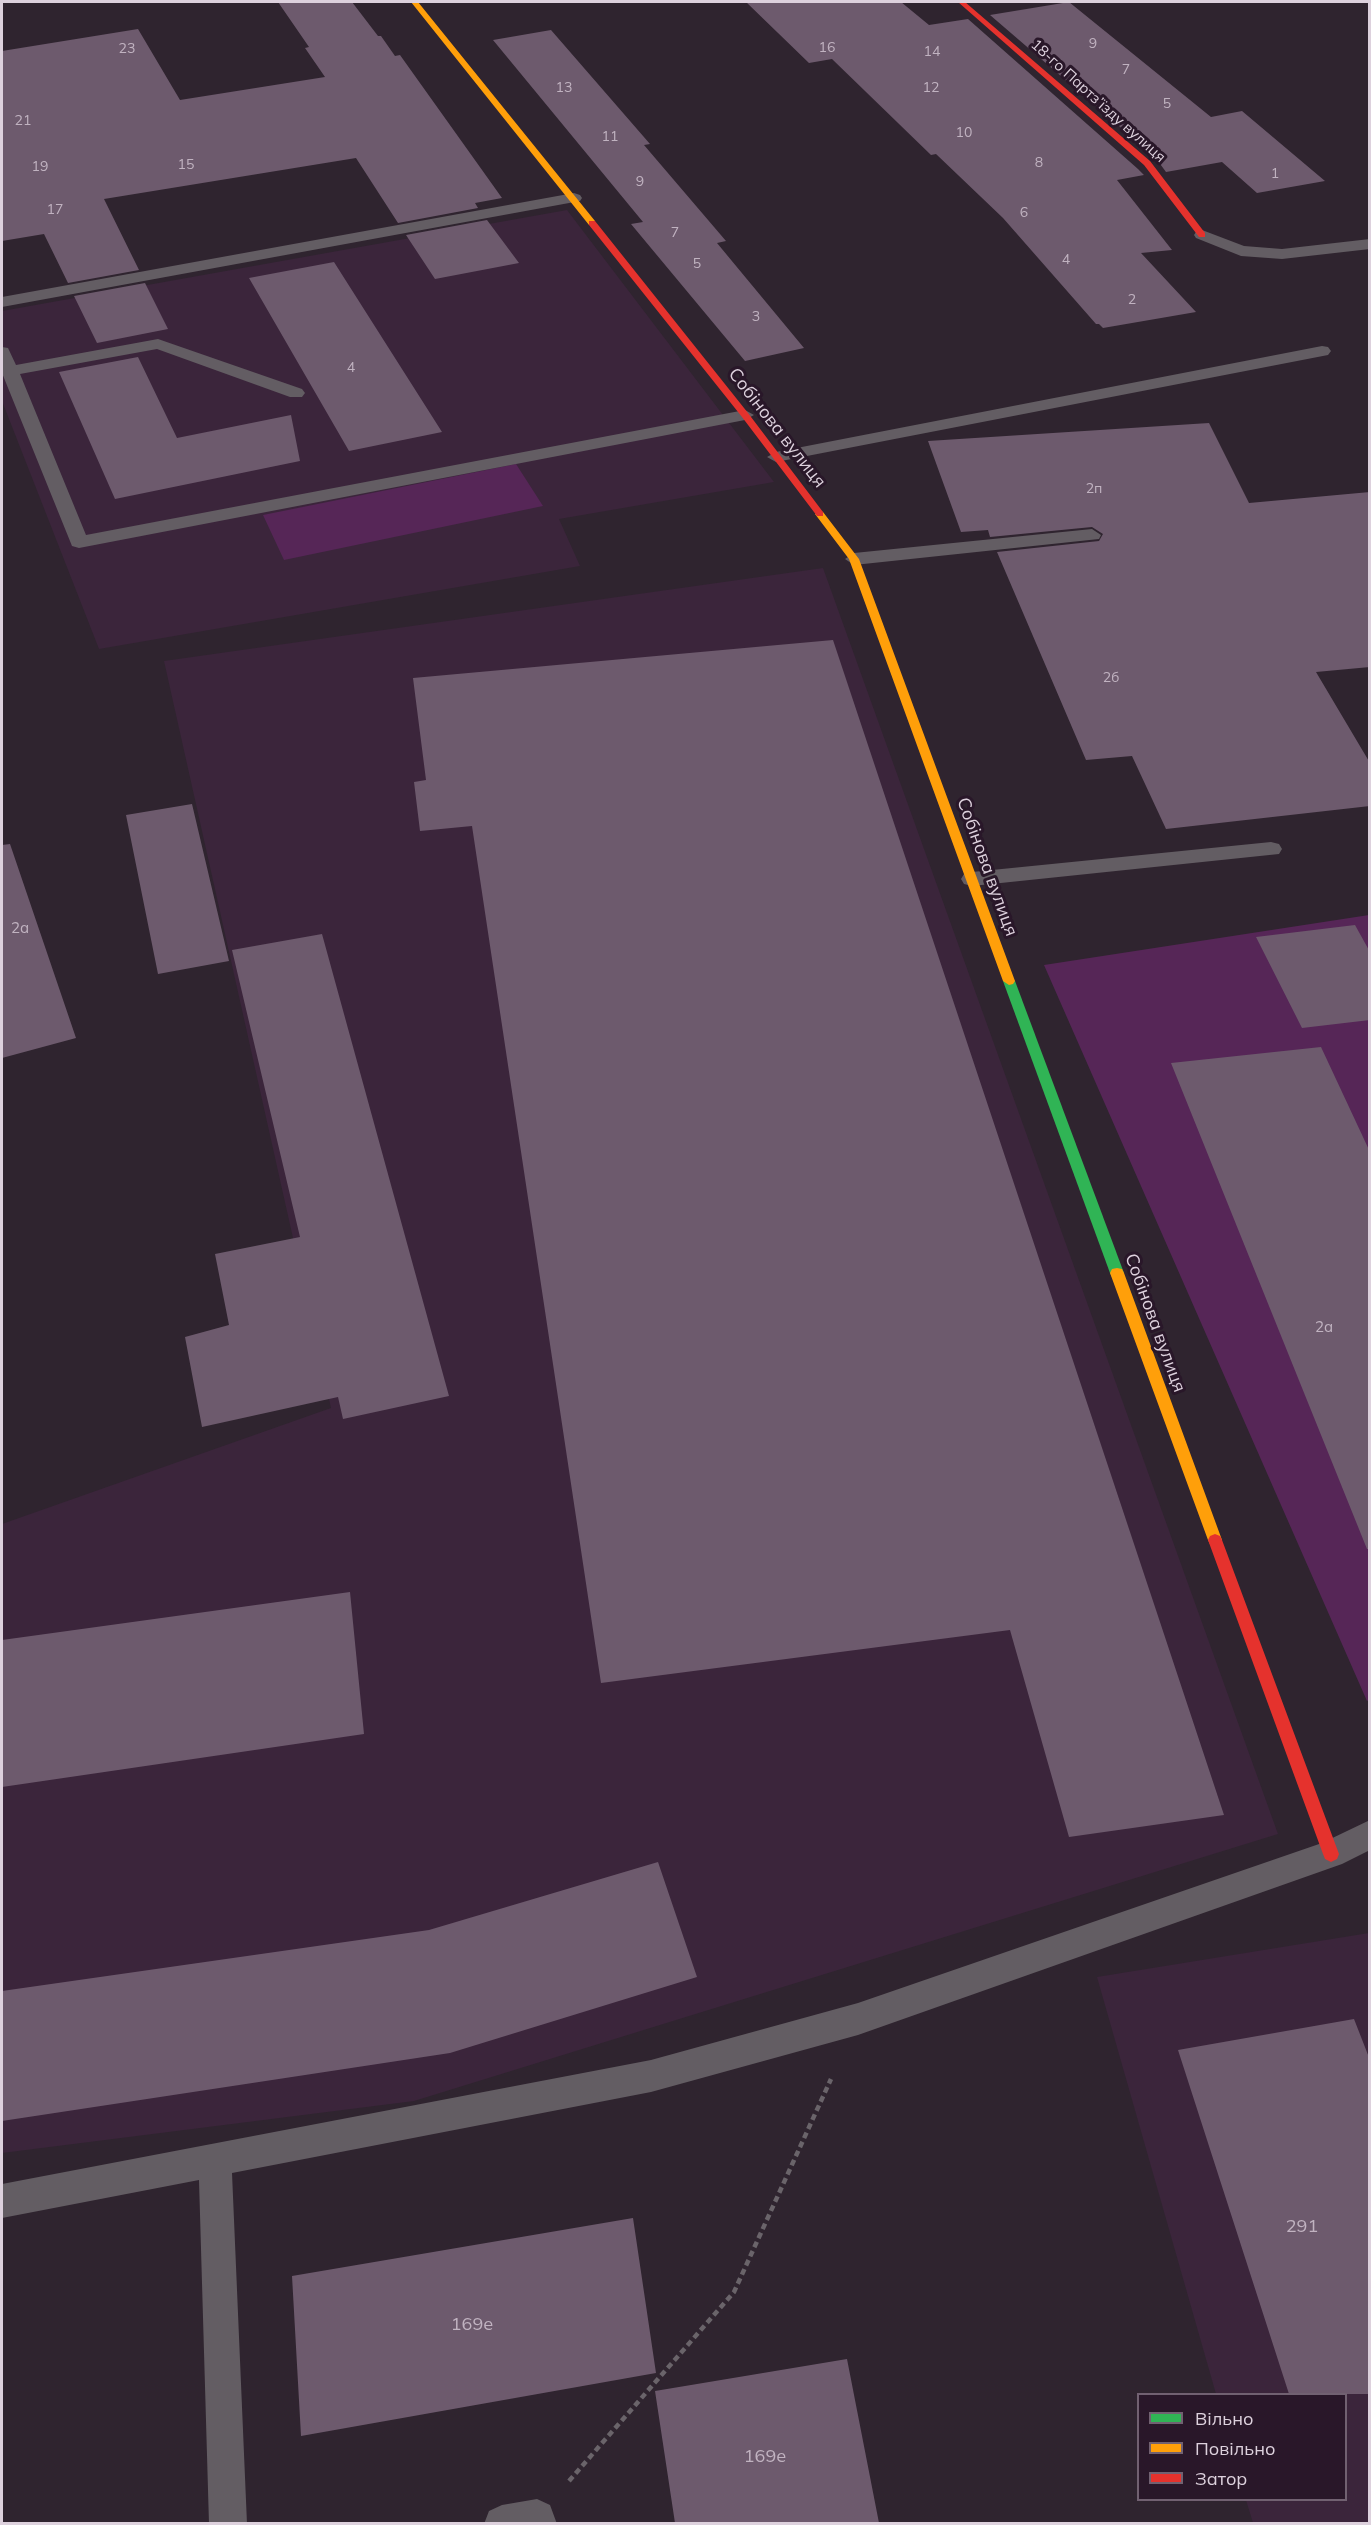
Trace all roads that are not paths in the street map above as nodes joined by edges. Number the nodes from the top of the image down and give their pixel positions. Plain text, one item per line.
1 (415, 2) edge
2 (961, 2) edge
3 (573, 198) junction
4 (1202, 236) joint
5 (1370, 244) edge
6 (2, 302) edge
7 (1322, 351) dead end
8 (2, 352) edge
9 (9, 371) junction
10 (296, 393) dead end
11 (745, 415) junction
12 (776, 457) junction
13 (1092, 535) dead end
14 (854, 559) junction
15 (1271, 849) dead end
16 (972, 879) junction
17 (1370, 1834) edge
18 (1331, 1854) junction
19 (215, 2158) junction
20 (2, 2201) edge
21 (228, 2523) edge

1 - 3 street, Собінова вулиця
2 - 4 street, 18-го Партз’їзду вулиця
3 - 6 lane
3 - 11 street, Собінова вулиця
4 - 5 lane
7 - 12 lane
8 - 9 lane
9 - 10 lane
9 - 11 lane
11 - 12 street, Собінова вулиця
12 - 14 street, Собінова вулиця
13 - 14 lane
14 - 16 street, Собінова вулиця
15 - 16 lane
16 - 18 street, Собінова вулиця
17 - 18 lane
18 - 19 lane
19 - 20 lane
19 - 21 lane

